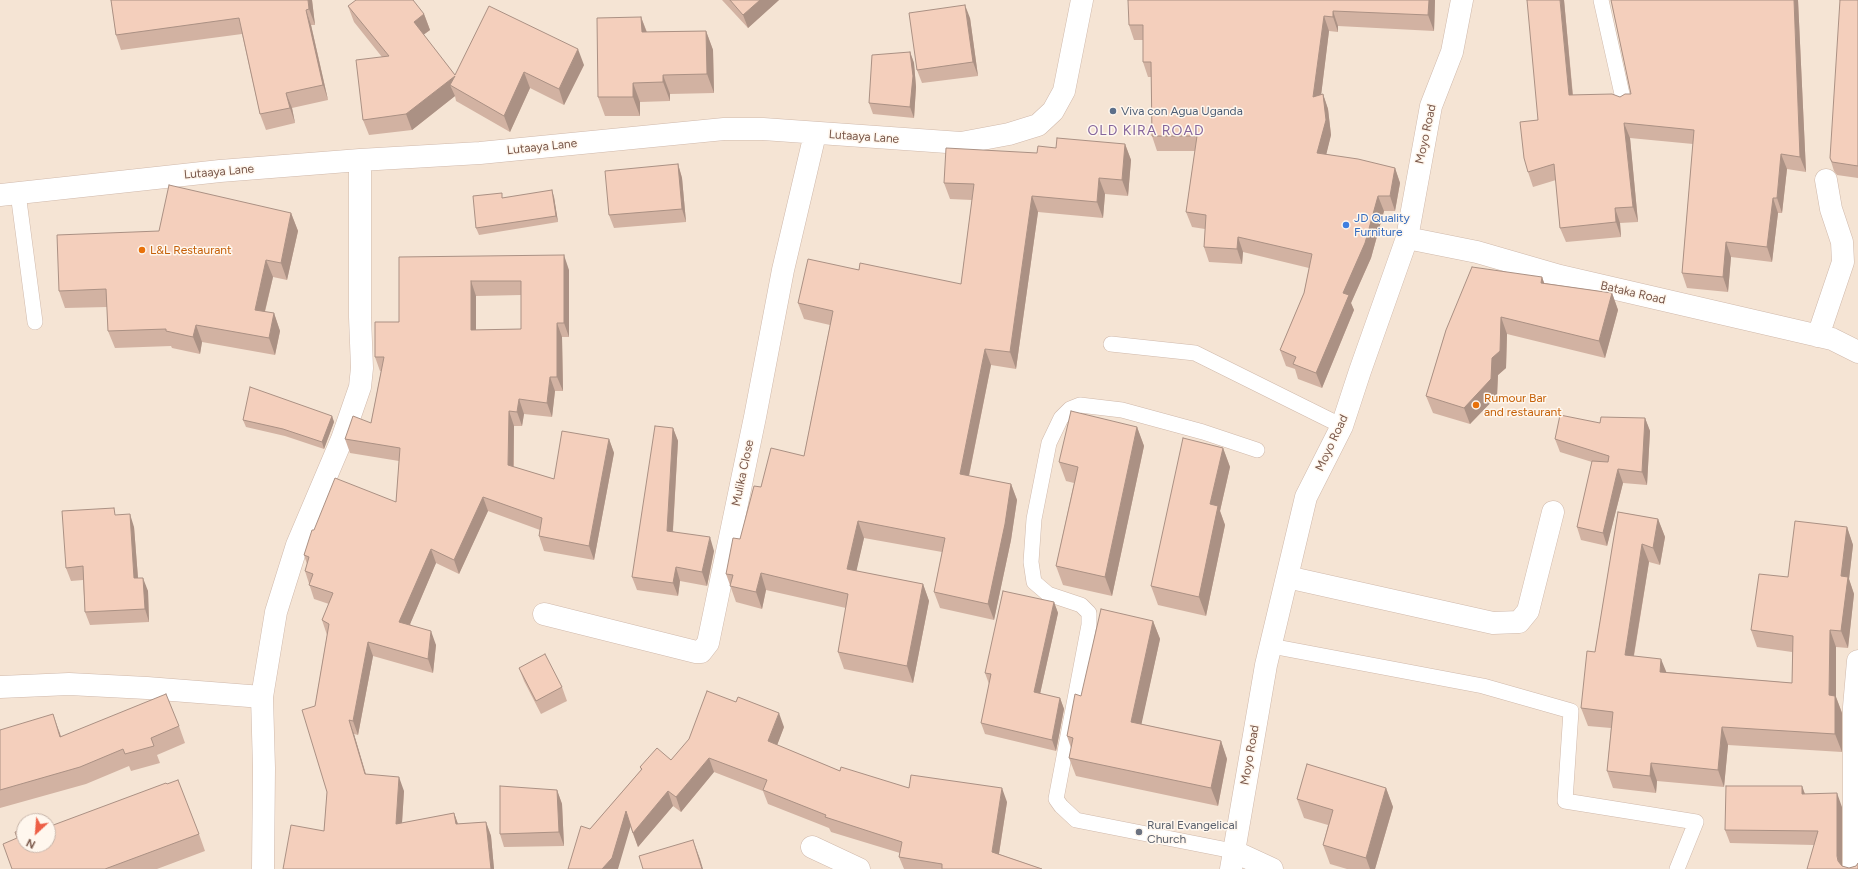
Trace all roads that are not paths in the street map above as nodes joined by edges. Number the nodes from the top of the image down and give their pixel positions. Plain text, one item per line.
1 (1082, 0) edge
2 (1462, 0) edge
3 (1601, 0) edge
4 (1624, 103) edge
5 (815, 134) junction
6 (360, 160) junction
7 (1826, 180) dead end
8 (9, 194) edge
9 (1408, 238) junction
10 (35, 322) dead end
11 (1818, 336) junction
12 (1111, 344) dead end
13 (1858, 352) edge
14 (1342, 426) junction
15 (1257, 450) dead end
16 (1553, 512) dead end
17 (1287, 577) junction
18 (544, 614) dead end
19 (1271, 646) junction
20 (1857, 671) edge
21 (0, 688) edge
22 (262, 697) junction
23 (812, 847) dead end
24 (1232, 860) edge
25 (263, 869) edge
26 (859, 869) edge
27 (1272, 869) edge
28 (1677, 869) edge
29 (1854, 869) edge

1 - 5 street, Lutaaya Lane
2 - 9 street, Moyo Road
3 - 4 lane
5 - 6 street, Lutaaya Lane
5 - 18 street, Mulika Close
6 - 8 street, Lutaaya Lane
6 - 22 street
7 - 11 street
8 - 10 lane
9 - 11 street, Bataka Road
9 - 14 street, Moyo Road
11 - 13 street, Bataka Road
12 - 14 lane
14 - 17 street, Moyo Road
15 - 24 lane
16 - 17 street
17 - 19 street, Moyo Road
19 - 24 street, Moyo Road
19 - 28 lane
20 - 29 street
21 - 22 street
22 - 25 street
23 - 26 street
24 - 27 street

